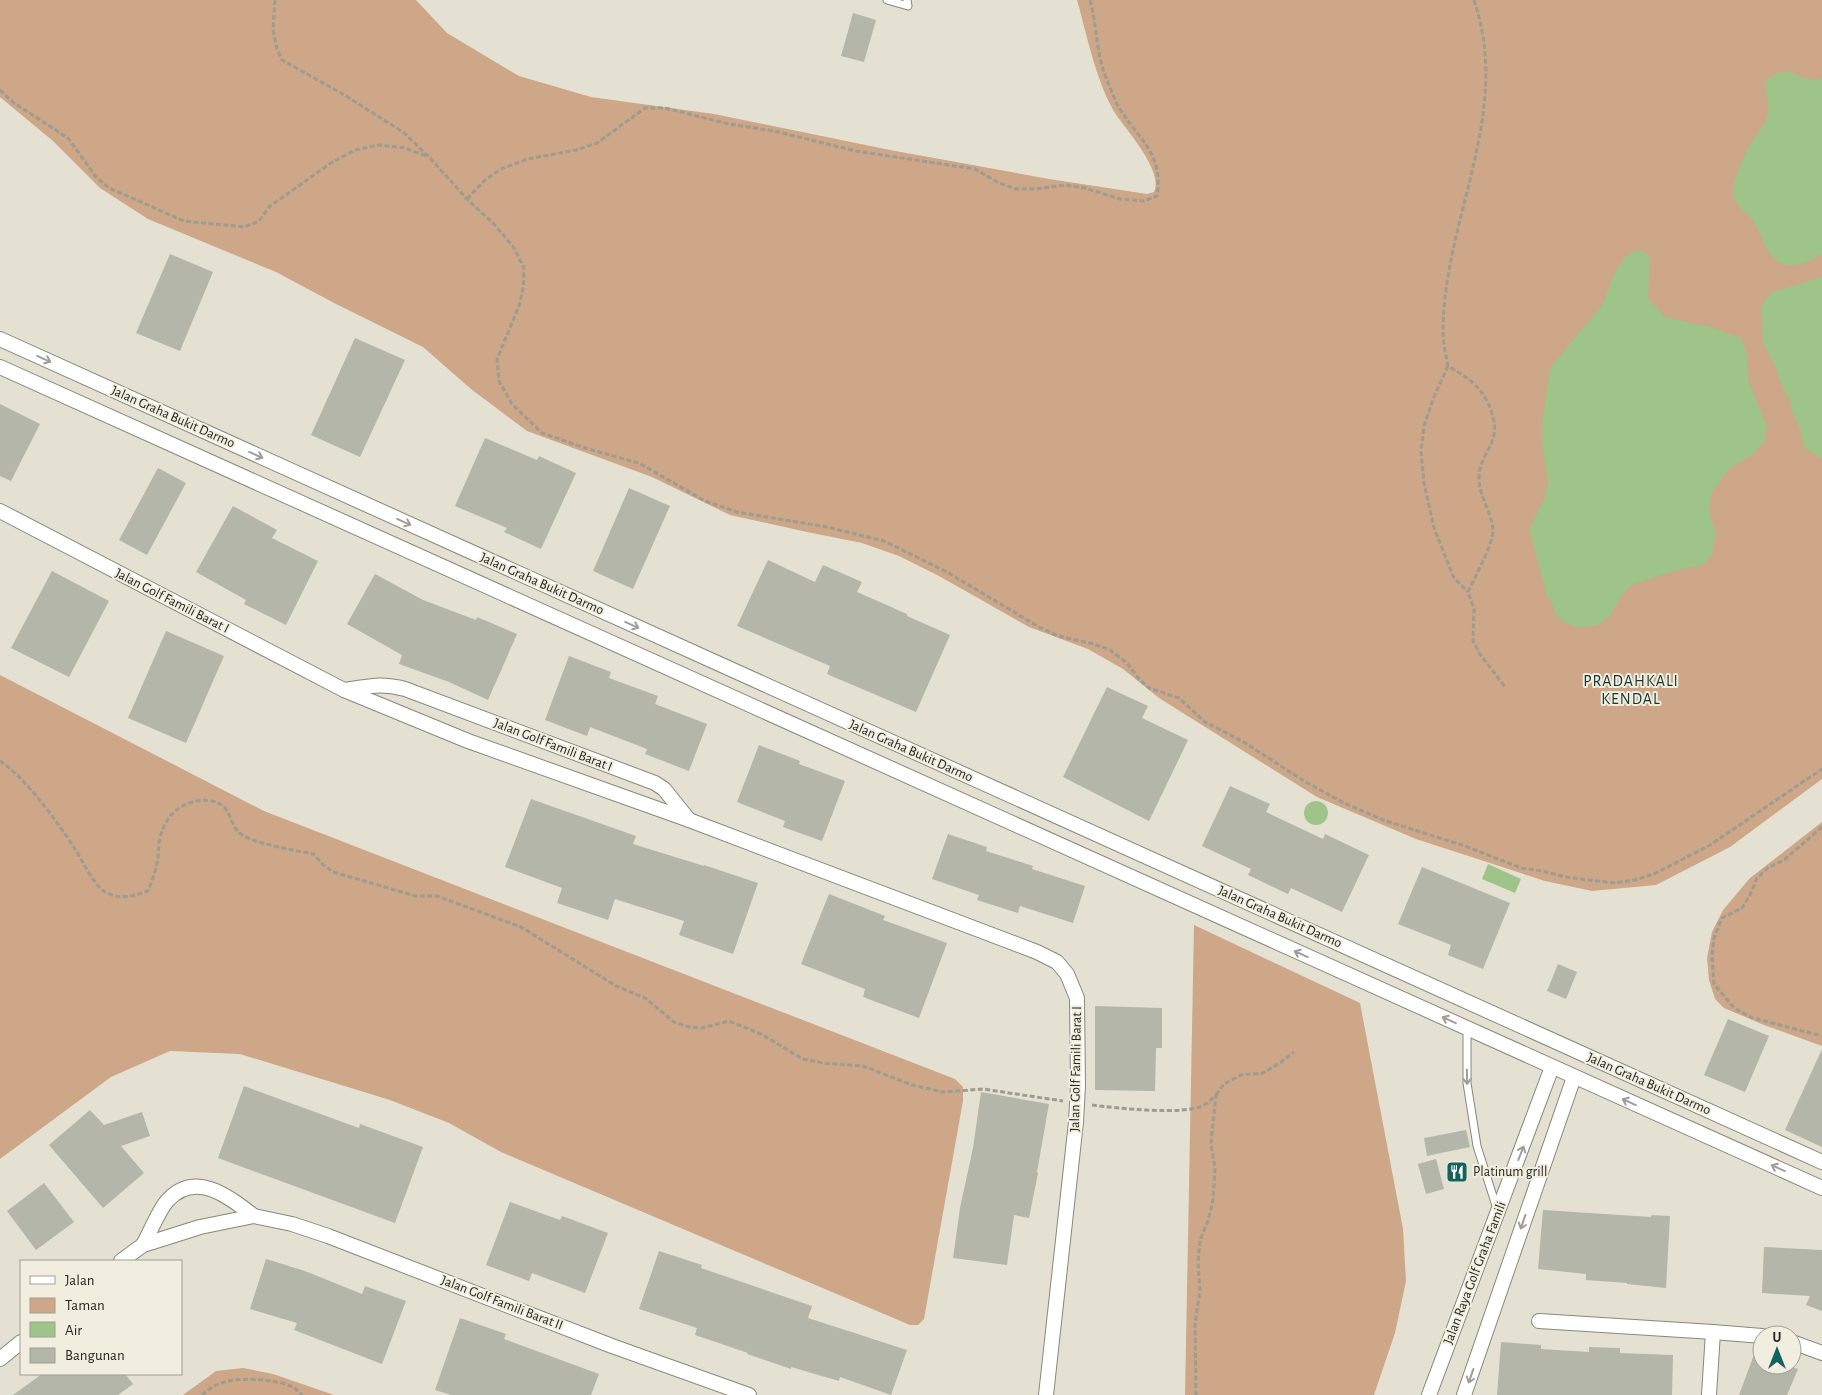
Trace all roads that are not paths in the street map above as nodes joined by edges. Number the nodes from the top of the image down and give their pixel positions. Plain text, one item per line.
1 (887, 0) edge
2 (907, 0) edge
3 (0, 339) edge
4 (0, 367) edge
5 (0, 512) edge
6 (344, 690) junction
7 (689, 820) junction
8 (1467, 1028) junction
9 (1552, 1067) junction
10 (1574, 1077) junction
11 (1822, 1162) edge
12 (1822, 1188) edge
13 (1498, 1213) junction
14 (254, 1216) junction
15 (143, 1245) junction
16 (122, 1260) edge
17 (1539, 1321) dead end
18 (1713, 1332) junction
19 (1752, 1335) edge
20 (20, 1343) edge
21 (1802, 1346) edge
22 (1822, 1353) edge
23 (0, 1359) edge
24 (750, 1395) edge
25 (1046, 1395) edge
26 (1429, 1395) edge
27 (1464, 1395) edge
28 (1709, 1395) edge

1 - 2 lane
3 -> 11 street, Jalan Graha Bukit Darmo
8 -> 4 street, Jalan Graha Bukit Darmo
5 - 6 street, Jalan Golf Famili Barat I
6 - 7 street, Jalan Golf Famili Barat I
6 - 7 street, Jalan Golf Famili Barat I
7 - 25 street, Jalan Golf Famili Barat I
8 - 9 street, Jalan Graha Bukit Darmo
8 -> 13 lane
9 - 10 street, Jalan Graha Bukit Darmo
13 -> 9 street, Jalan Raya Golf Graha Famili
12 -> 10 street, Jalan Graha Bukit Darmo
10 -> 27 street, Jalan Raya Golf Graha Famili
13 - 26 street, Jalan Raya Golf Graha Famili
14 - 15 street, Jalan Golf Famili Barat II
14 - 15 street, Jalan Golf Famili Barat II
14 - 24 street, Jalan Golf Famili Barat II
15 - 16 street, Jalan Golf Famili Barat II
17 - 18 street
18 - 19 street
18 - 28 street
20 - 23 street
21 - 22 street

